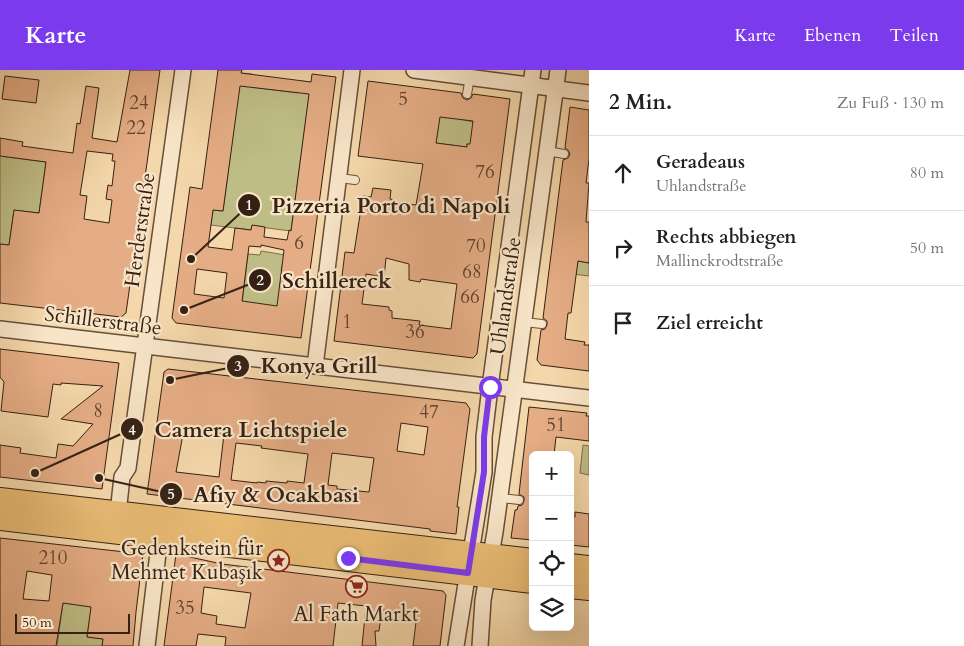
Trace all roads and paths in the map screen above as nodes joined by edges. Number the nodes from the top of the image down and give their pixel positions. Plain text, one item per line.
1 (183, 70) edge
2 (352, 70) edge
3 (414, 70) edge
4 (533, 70) edge
5 (558, 70) edge
6 (470, 77) junction
7 (531, 86) junction
8 (555, 88) junction
9 (589, 93) edge
10 (468, 94) dead end
11 (547, 151) junction
12 (564, 154) dead end
13 (339, 178) junction
14 (355, 180) dead end
15 (524, 322) junction
16 (542, 324) dead end
17 (0, 330) edge
18 (145, 348) junction
19 (315, 366) junction
20 (490, 387) junction
21 (514, 390) junction
22 (589, 398) edge
23 (500, 498) junction
24 (0, 500) edge
25 (518, 500) dead end
26 (118, 513) junction
27 (0, 518) edge
28 (160, 536) junction
29 (529, 561) edge
30 (480, 565) junction
31 (574, 566) edge
32 (589, 568) edge
33 (529, 580) edge
34 (574, 586) edge
35 (589, 588) edge
36 (147, 646) edge
37 (456, 646) edge
38 (480, 646) edge

1 - 18 street, Herderstraße
2 - 13 street
3 - 6 street
4 - 7 street, Uhlandstraße
5 - 8 street, Uhlandstraße
6 - 7 street
6 - 10 lane
7 - 8 street
7 - 20 street, Uhlandstraße
8 - 9 street
8 - 11 street, Uhlandstraße
11 - 12 lane
11 - 15 street, Uhlandstraße
13 - 14 lane
13 - 19 street
15 - 16 lane
15 - 21 street, Uhlandstraße
17 - 18 street, Schillerstraße
18 - 19 street, Schillerstraße
18 - 26 street, Herderstraße
19 - 20 street, Schillerstraße
20 - 21 street, Schillerstraße
20 - 30 street, Uhlandstraße
21 - 22 street, Schillerstraße
21 - 23 street, Uhlandstraße
23 - 25 lane
23 - 30 street, Uhlandstraße
24 - 26 main road
26 - 30 main road
27 - 28 main road
28 - 30 main road
28 - 36 street
29 - 30 main road
30 - 33 main road
30 - 37 street, Uhlandstraße
30 - 38 street, Uhlandstraße
31 - 32 main road
34 - 35 main road

